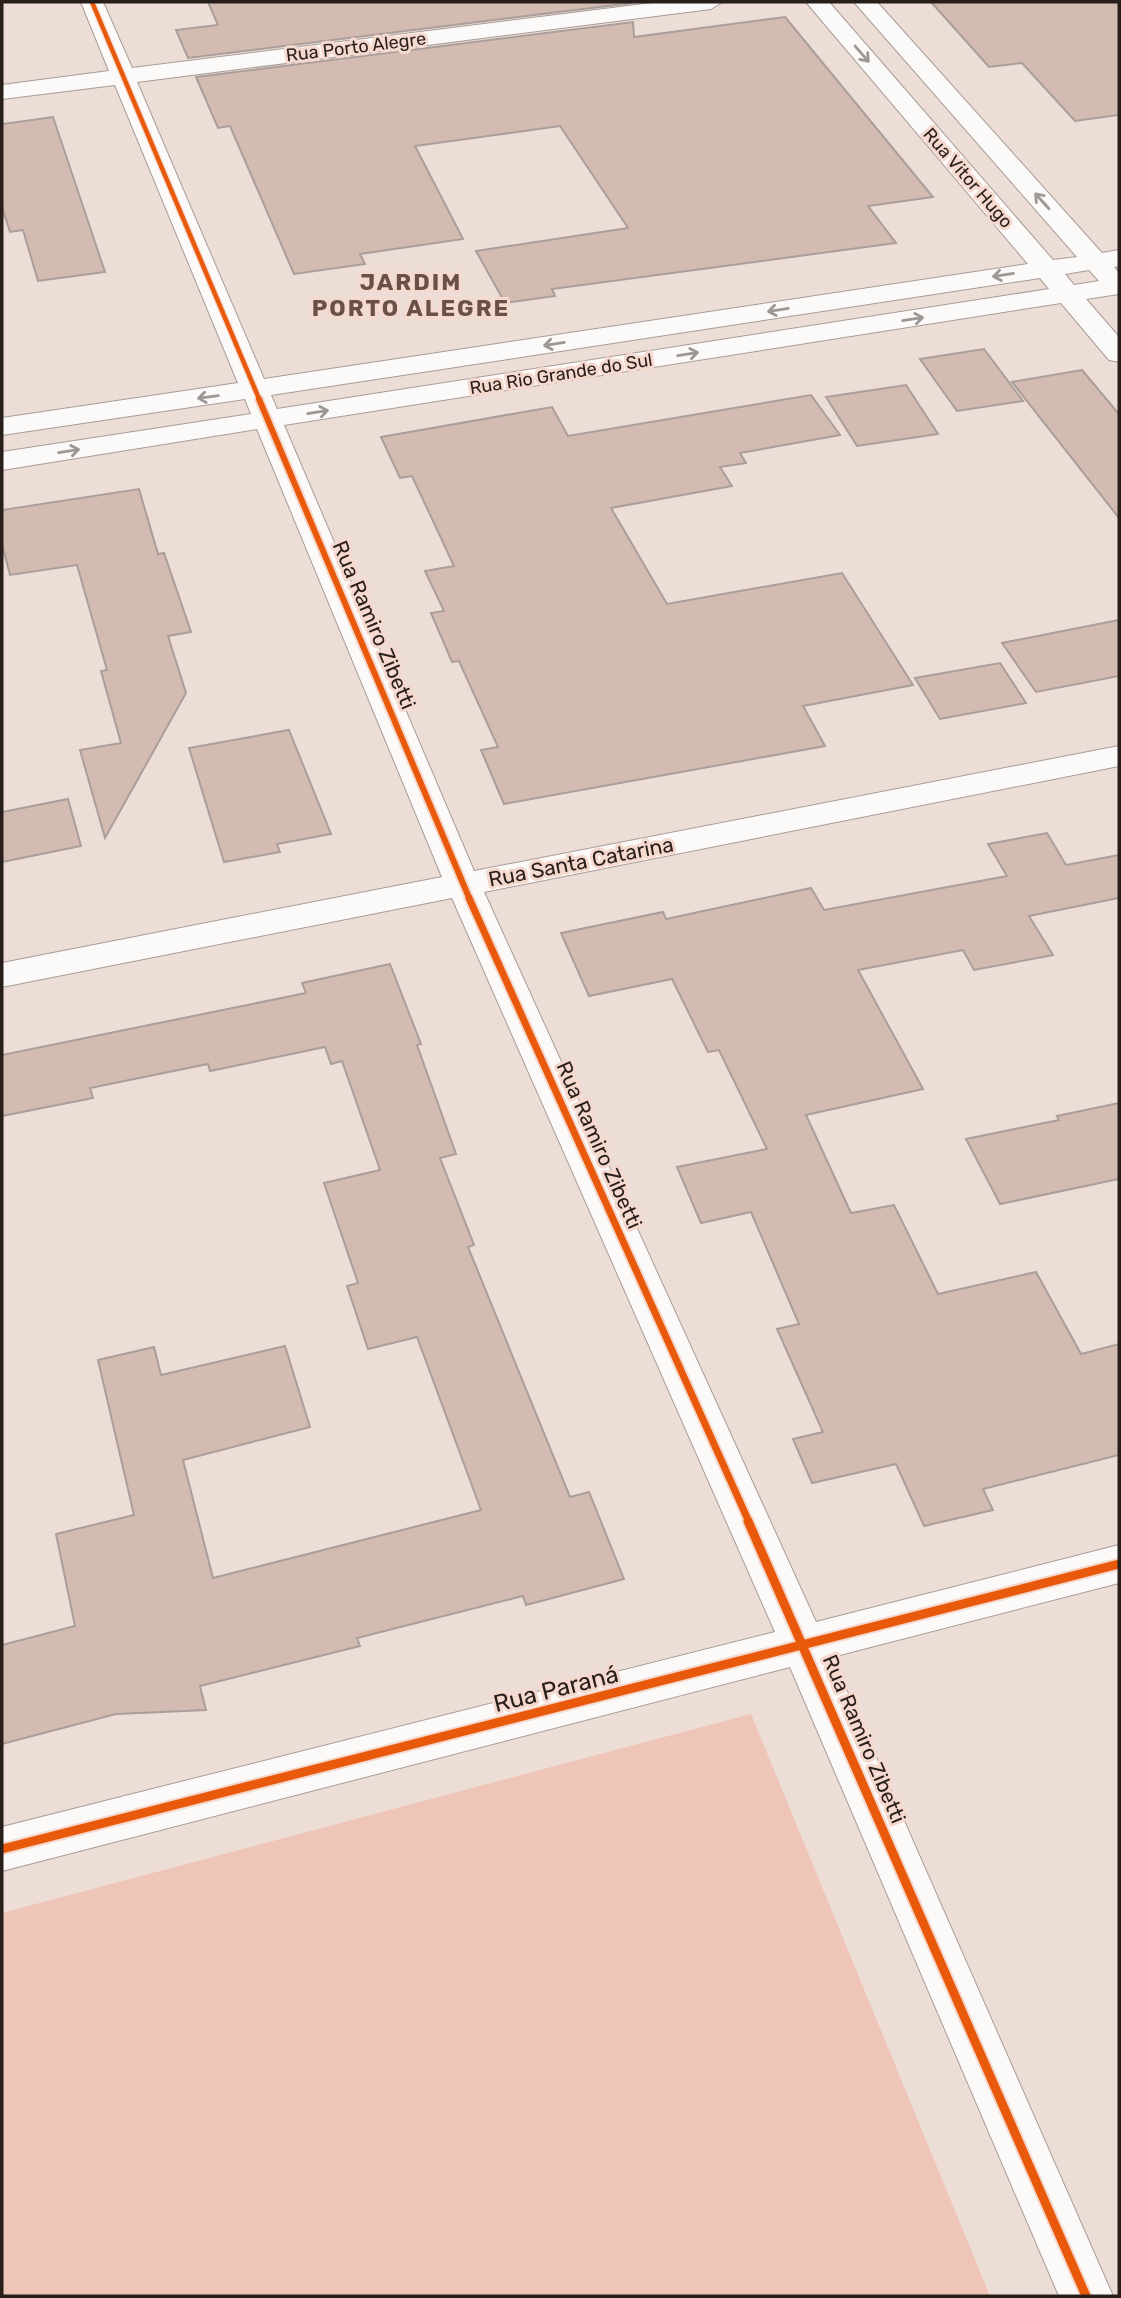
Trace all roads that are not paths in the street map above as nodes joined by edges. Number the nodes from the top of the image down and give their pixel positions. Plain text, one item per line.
1 (92, 2) edge
2 (711, 2) edge
3 (817, 2) edge
4 (865, 2) edge
5 (121, 77) junction
6 (2, 92) edge
7 (1107, 259) edge
8 (1046, 269) junction
9 (1119, 287) edge
10 (1068, 294) junction
11 (1119, 354) edge
12 (263, 405) junction
13 (2, 427) edge
14 (2, 461) edge
15 (1119, 756) edge
16 (463, 885) junction
17 (2, 975) edge
18 (1119, 1564) edge
19 (804, 1646) junction
20 (2, 1849) edge
21 (1086, 2296) edge

1 - 5 street, Rua Ramiro Zibetti
2 - 5 street, Rua Porto Alegre
3 -> 8 street, Rua Vitor Hugo
7 -> 4 street, Rua Vitor Hugo
5 - 6 street, Rua Porto Alegre
5 - 12 street, Rua Ramiro Zibetti
7 - 8 street, Rua Rio Grande do Sul
7 - 9 street, Rua Vitor Hugo
8 - 10 street, Rua Vitor Hugo
8 -> 12 street, Rua Rio Grande do Sul
9 - 10 street, Rua Rio Grande do Sul
10 - 11 street, Rua Vitor Hugo
12 -> 10 street, Rua Rio Grande do Sul
12 -> 13 street, Rua Rio Grande do Sul
14 -> 12 street, Rua Rio Grande do Sul
12 - 16 street, Rua Ramiro Zibetti
15 - 16 street, Rua Santa Catarina
16 - 17 street, Rua Santa Catarina
16 - 19 street, Rua Ramiro Zibetti
18 - 19 street, Rua Paraná
19 - 20 street, Rua Paraná
19 - 21 street, Rua Ramiro Zibetti

